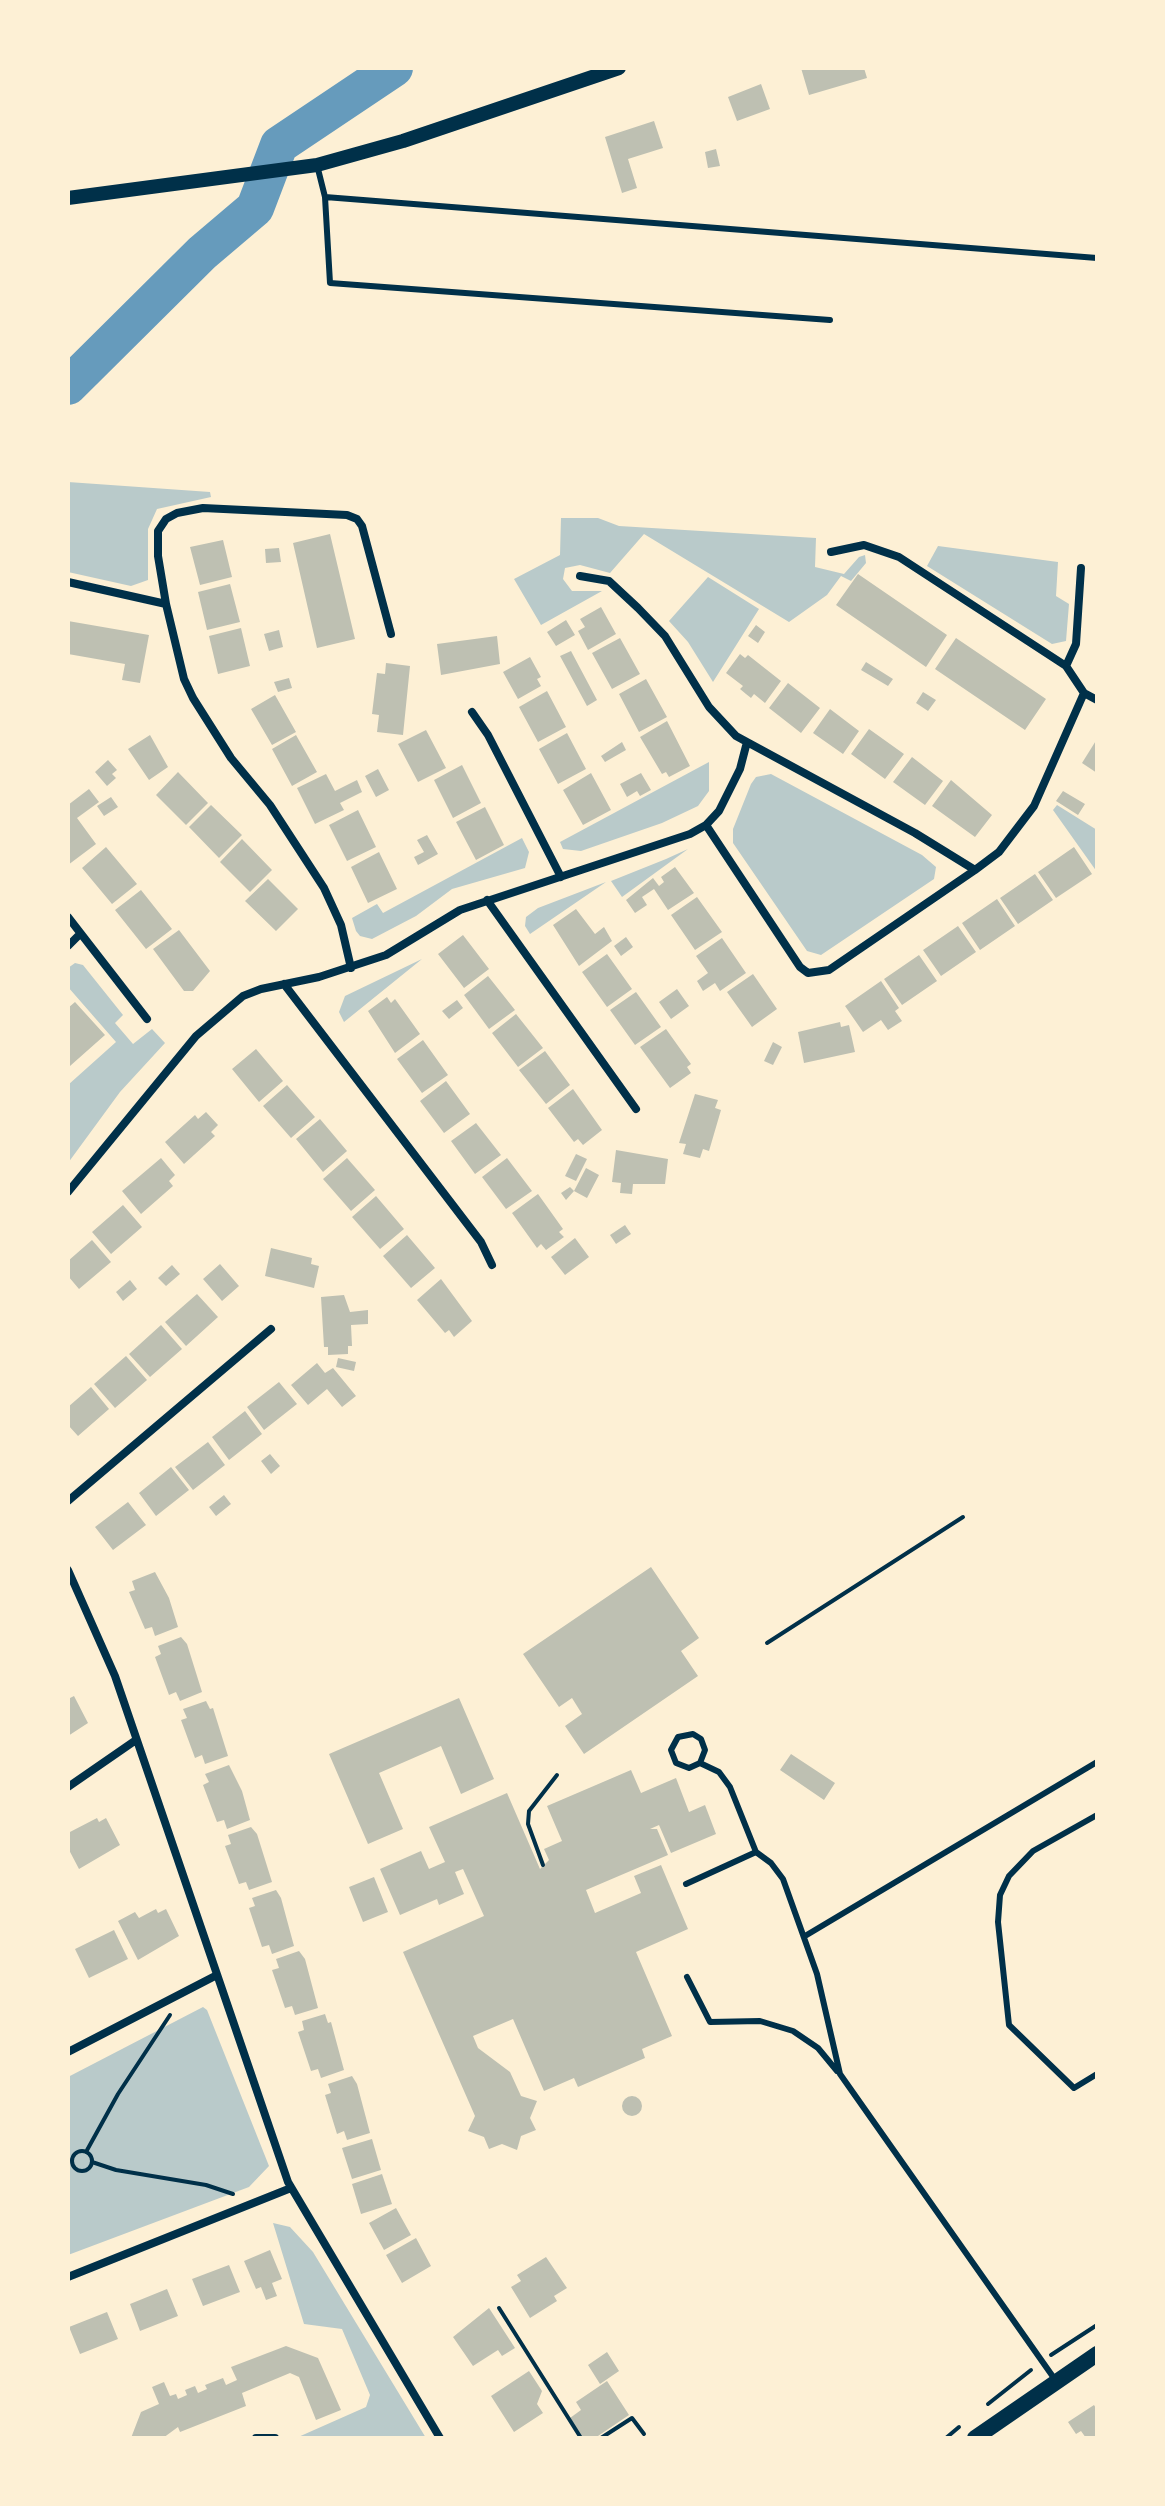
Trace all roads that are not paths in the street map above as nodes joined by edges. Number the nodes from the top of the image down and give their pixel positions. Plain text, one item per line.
1 (619, 68) edge
2 (317, 165) junction
3 (325, 197) junction
4 (68, 198) edge
5 (1097, 258) edge
6 (830, 320) dead end
7 (831, 552) dead end
8 (1081, 568) dead end
9 (580, 576) dead end
10 (68, 582) edge
11 (166, 604) junction
12 (391, 634) dead end
13 (1066, 666) junction
14 (1084, 693) junction
15 (1097, 700) edge
16 (472, 712) dead end
17 (747, 742) junction
18 (706, 825) junction
19 (975, 870) junction
20 (561, 877) junction
21 (487, 900) junction
22 (68, 917) edge
23 (80, 934) junction
24 (68, 946) edge
25 (351, 968) junction
26 (284, 984) junction
27 (147, 1019) dead end
28 (636, 1109) dead end
29 (68, 1192) edge
30 (492, 1265) dead end
31 (271, 1329) dead end
32 (68, 1501) edge
33 (68, 1570) edge
34 (136, 1740) junction
35 (1097, 1762) edge
36 (700, 1763) junction
37 (68, 1787) edge
38 (1097, 1815) edge
39 (756, 1852) junction
40 (686, 1884) dead end
41 (805, 1936) junction
42 (217, 1975) junction
43 (687, 1977) dead end
44 (68, 2052) edge
45 (840, 2074) junction
46 (1097, 2074) edge
47 (291, 2188) junction
48 (68, 2277) edge
49 (1097, 2354) edge
50 (1056, 2381) junction
51 (256, 2438) edge
52 (275, 2438) edge
53 (440, 2438) edge
54 (975, 2438) edge

1 - 2 street
2 - 3 lane
2 - 4 street
3 - 5 lane
3 - 6 lane
7 - 13 street
8 - 13 street
9 - 17 street
10 - 11 street
11 - 12 street
11 - 25 street
13 - 14 street
14 - 15 street
14 - 19 street
16 - 20 street
17 - 18 street
17 - 19 street
18 - 19 street
18 - 20 street
20 - 21 street
21 - 25 street
21 - 28 street
22 - 23 street
23 - 24 street
23 - 27 street
25 - 26 street
26 - 29 street
26 - 30 street
31 - 32 street
33 - 34 street
34 - 37 street
34 - 42 street
35 - 41 lane
36 - 36 lane
36 - 39 lane
38 - 46 lane
39 - 40 lane
39 - 41 lane
41 - 45 lane
42 - 44 street
42 - 47 street
43 - 45 lane
45 - 50 lane
47 - 48 street
47 - 53 street
49 - 50 main road
50 - 54 main road
51 - 52 street

